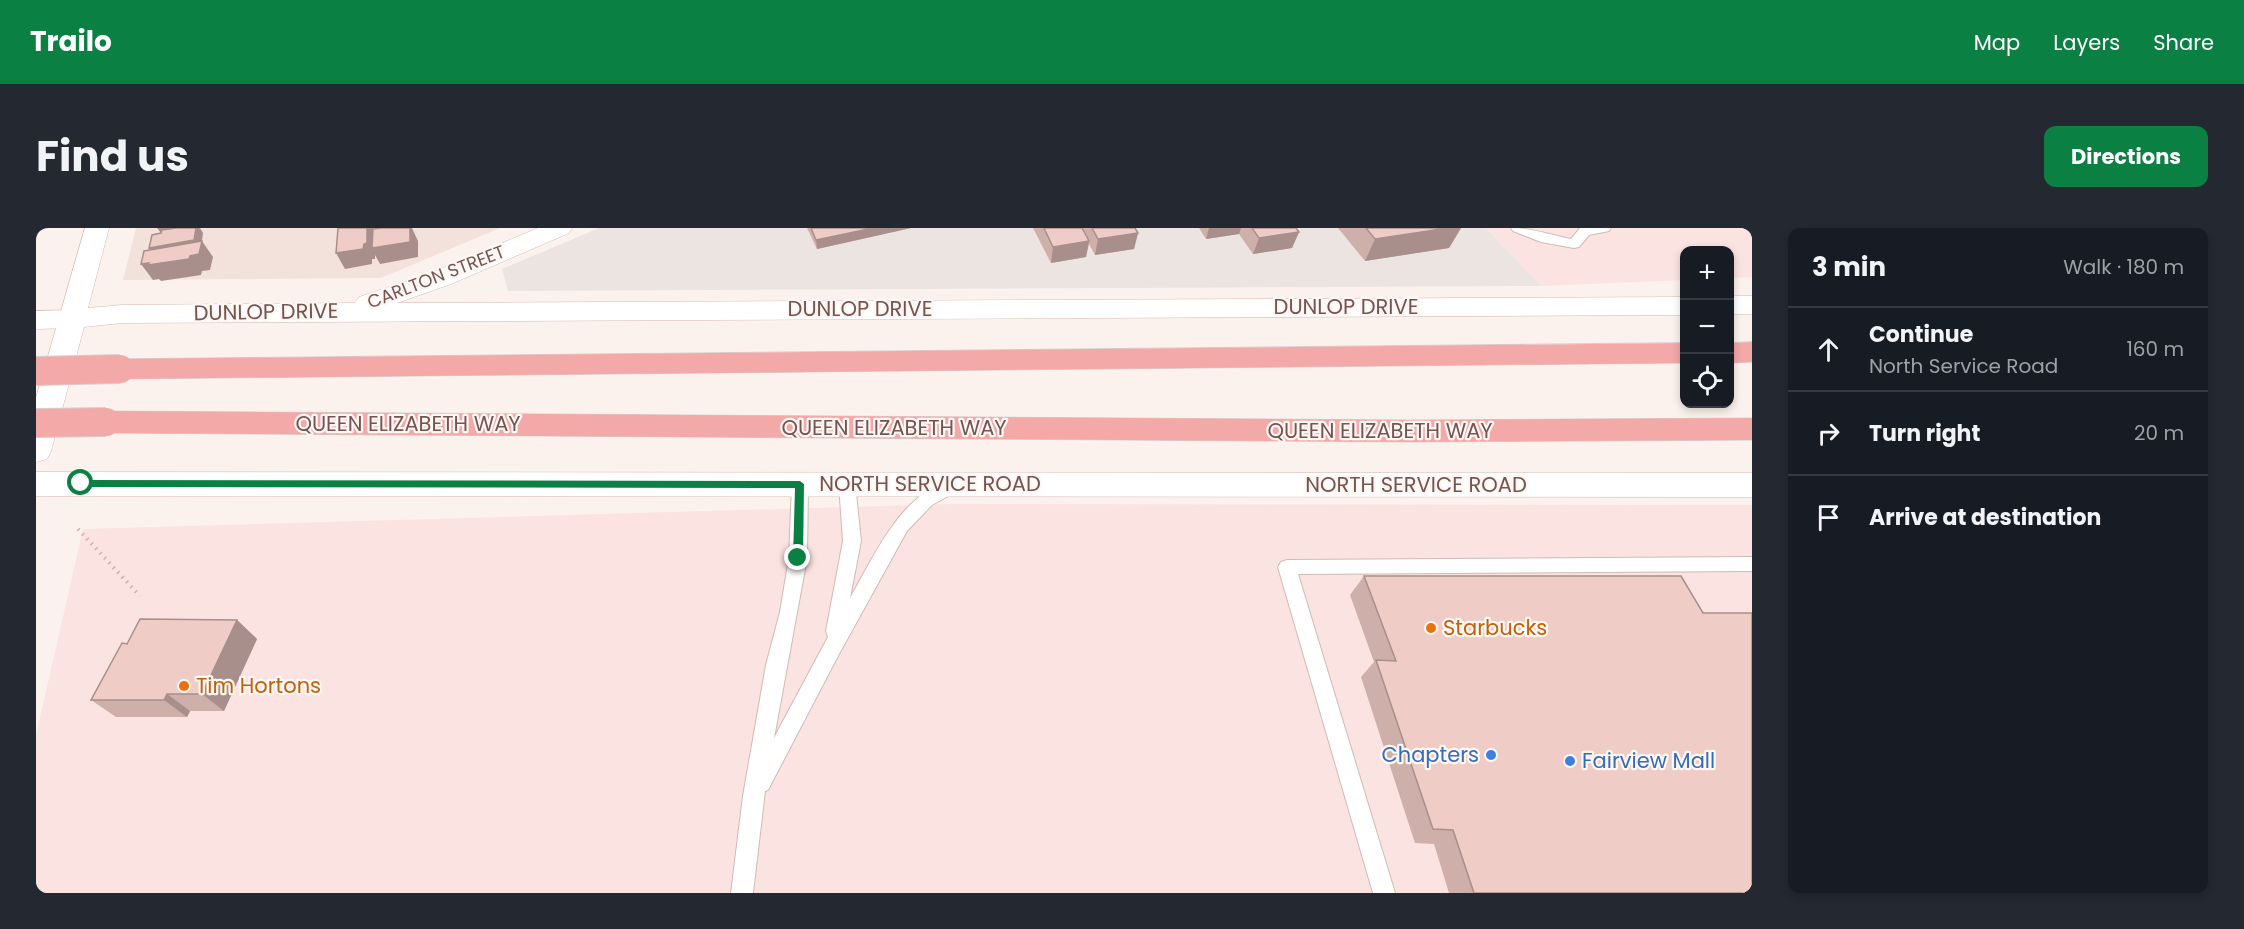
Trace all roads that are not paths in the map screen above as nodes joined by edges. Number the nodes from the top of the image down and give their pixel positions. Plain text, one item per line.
1 (98, 228) edge
2 (560, 228) edge
3 (1518, 228) edge
4 (1604, 228) edge
5 (1734, 305) edge
6 (1752, 305) edge
7 (1680, 306) edge
8 (344, 311) junction
9 (72, 319) junction
10 (36, 320) edge
11 (1734, 352) edge
12 (1752, 352) edge
13 (1680, 353) edge
14 (36, 371) edge
15 (36, 423) edge
16 (1752, 429) edge
17 (36, 451) edge
18 (36, 483) edge
19 (800, 484) junction
20 (847, 484) junction
21 (954, 484) junction
22 (1752, 485) edge
23 (1752, 564) edge
24 (832, 648) junction
25 (754, 796) junction
26 (742, 893) edge
27 (1384, 893) edge

1 - 9 street
2 - 8 street, CARLTON STREET
3 - 4 lane
5 - 6 street
7 - 8 street, DUNLOP DRIVE
8 - 9 street, DUNLOP DRIVE
9 - 10 street, DUNLOP DRIVE
9 - 17 street
11 - 12 highway
13 - 14 highway, bridge
15 - 16 highway, QUEEN ELIZABETH WAY, bridge
18 - 19 street, NORTH SERVICE ROAD
19 - 20 street, NORTH SERVICE ROAD
19 - 25 lane
20 - 21 street, NORTH SERVICE ROAD
20 - 24 lane
21 - 22 street, NORTH SERVICE ROAD
21 - 24 lane
23 - 27 lane
24 - 25 lane
25 - 26 lane

